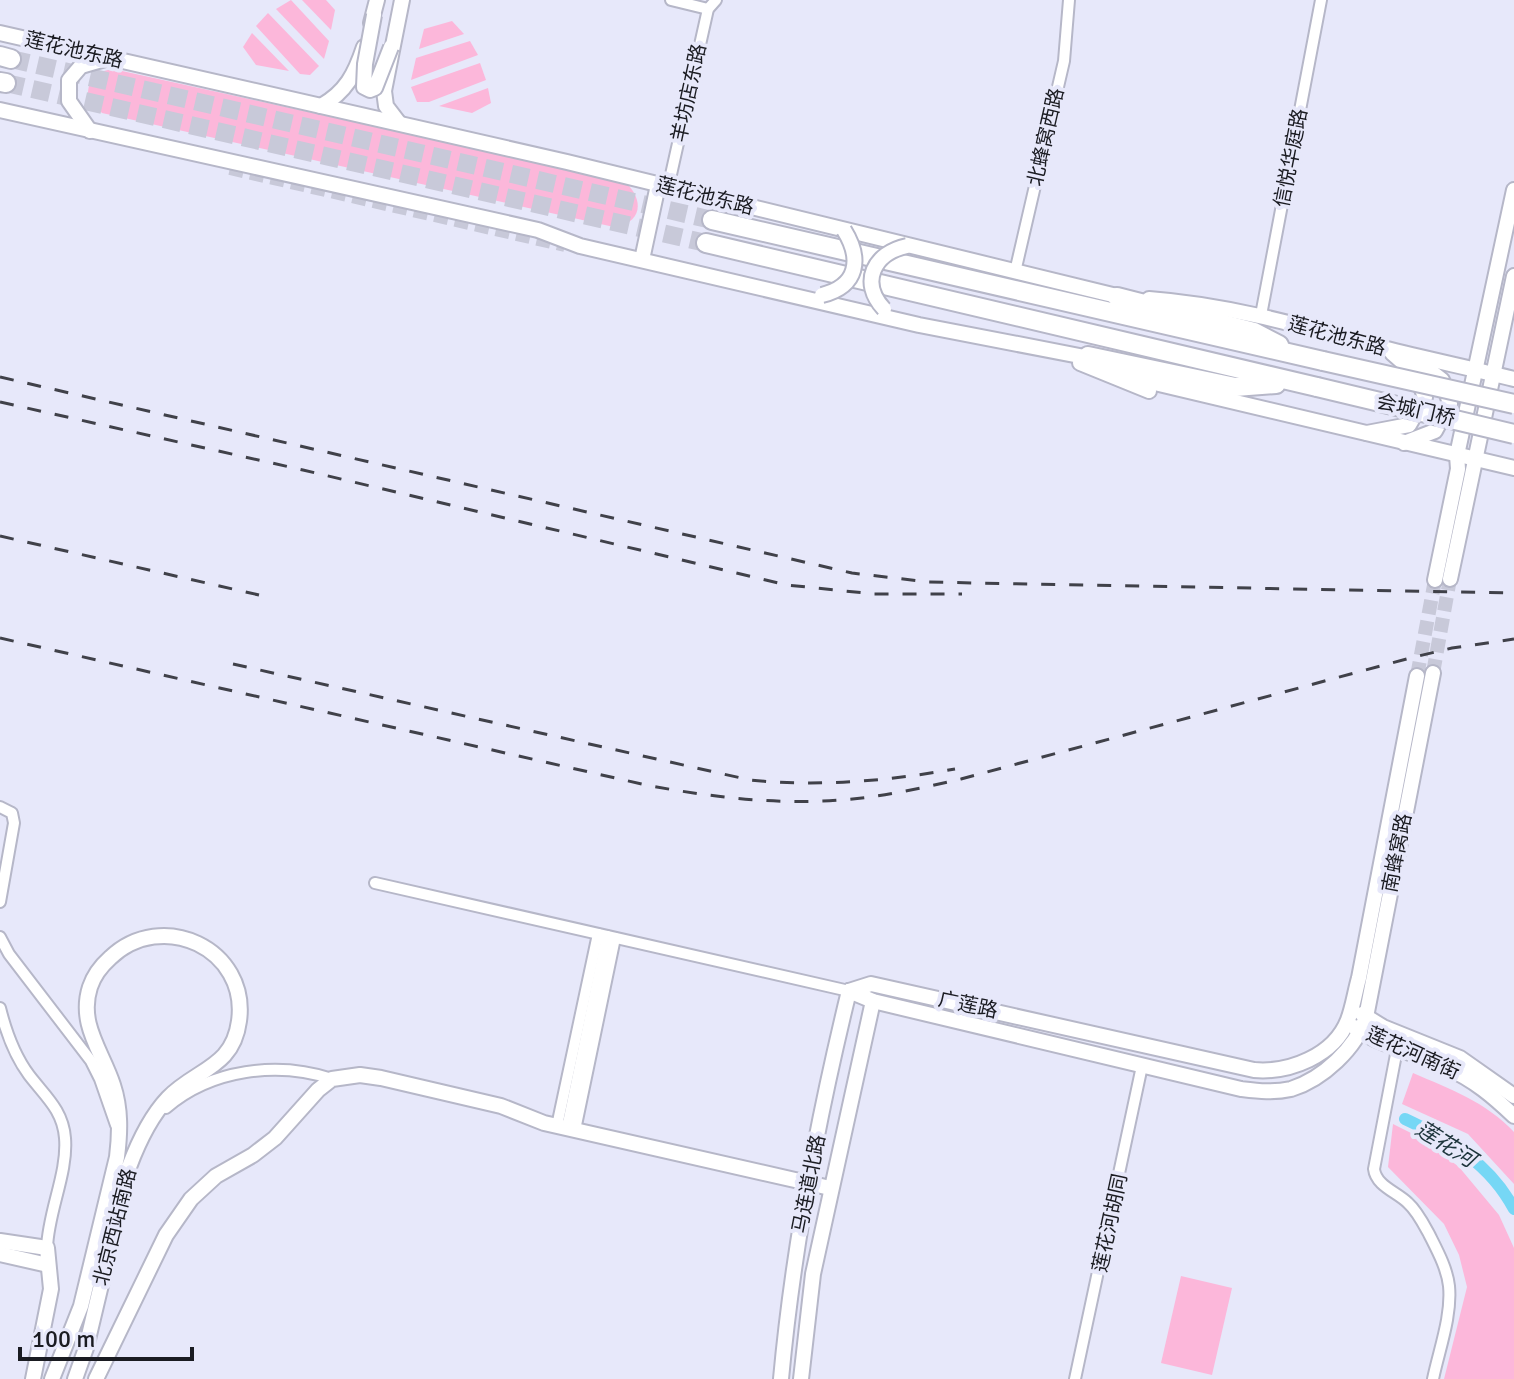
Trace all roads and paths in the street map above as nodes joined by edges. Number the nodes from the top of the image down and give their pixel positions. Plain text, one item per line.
1 (377, 0) edge
2 (402, 0) edge
3 (671, 0) edge
4 (716, 0) edge
5 (1069, 0) edge
6 (1321, 0) edge
7 (708, 9) junction
8 (374, 15) junction
9 (0, 33) edge
10 (391, 47) junction
11 (109, 57) junction
12 (328, 102) junction
13 (0, 110) edge
14 (395, 118) junction
15 (90, 131) junction
16 (663, 186) junction
17 (1514, 190) edge
18 (712, 220) tunnel mouth
19 (538, 230) junction
20 (844, 230) junction
21 (706, 243) tunnel mouth
22 (907, 246) junction
23 (643, 255) junction
24 (1015, 272) junction
25 (1514, 276) edge
26 (822, 295) junction
27 (1117, 297) junction
28 (884, 309) junction
29 (1261, 315) junction
30 (1028, 345) junction
31 (1387, 349) junction
32 (1044, 355) dead end
33 (1410, 355) junction
34 (1088, 356) junction
35 (1303, 357) junction
36 (1323, 361) joint
37 (1476, 370) junction
38 (1492, 373) junction
39 (1514, 379) edge
40 (1308, 385) junction
41 (1187, 391) junction
42 (1514, 404) edge
43 (1363, 434) junction
44 (1514, 434) edge
45 (1404, 444) junction
46 (1457, 455) junction
47 (1474, 459) junction
48 (1514, 468) edge
49 (1433, 673) tunnel mouth
50 (1417, 676) tunnel mouth
51 (0, 807) edge
52 (375, 883) dead end
53 (0, 902) edge
54 (607, 936) junction
55 (0, 937) edge
56 (849, 991) junction
57 (873, 1001) junction
58 (0, 1008) edge
59 (1349, 1015) junction
60 (1364, 1024) junction
61 (1399, 1042) junction
62 (1142, 1066) junction
63 (332, 1079) junction
64 (1514, 1096) edge
65 (1514, 1116) edge
66 (150, 1123) junction
67 (566, 1128) junction
68 (120, 1134) junction
69 (808, 1184) junction
70 (830, 1188) junction
71 (0, 1241) edge
72 (47, 1248) junction
73 (0, 1254) edge
74 (48, 1265) junction
75 (100, 1375) edge
76 (33, 1379) edge
77 (52, 1379) edge
78 (75, 1379) edge
79 (781, 1379) edge
80 (801, 1379) edge
81 (1075, 1379) edge
82 (1433, 1379) edge

1 - 8 street
2 - 10 street
3 - 7 street
4 - 7 street, 羊坊店东路
5 - 24 street, 北蜂窝西路
6 - 29 street, 信悦华庭路
7 - 16 street, 羊坊店东路
8 - 10 street, bridge
8 - 12 street, bridge
9 - 11 street, 莲花池东路
10 - 14 street, bridge
11 - 12 street, 莲花池东路
11 - 15 street
12 - 14 street, 莲花池东路
13 - 15 street
14 - 16 street, 莲花池东路
15 - 19 street
16 - 20 street, 莲花池东路
16 - 23 street
17 - 37 street
18 - 35 highway, 莲花池东路
19 - 23 street
19 - 30 street
20 - 22 street, 莲花池东路
20 - 26 street, bridge
21 - 40 highway
22 - 24 street, 莲花池东路
22 - 28 street, bridge
23 - 26 street
24 - 27 street, 莲花池东路
25 - 38 street
26 - 28 street
27 - 29 street, 莲花池东路
27 - 35 highway
28 - 30 street
29 - 31 street, 莲花池东路
30 - 34 street
31 - 33 street, 莲花池东路
31 - 43 street
32 - 41 street
33 - 37 street, 莲花池东路
33 - 45 street
34 - 40 highway
34 - 41 street
35 - 36 highway, 莲花池东路
36 - 42 highway, 会城门桥, bridge
37 - 38 street
37 - 46 street
38 - 39 street
38 - 47 street
40 - 44 highway, 会城门桥, bridge
41 - 43 street
43 - 45 street
45 - 46 street
46 - 47 street
46 - 47 street
47 - 48 street
49 - 60 street, 南蜂窝路
50 - 59 street, 南蜂窝路
51 - 53 street
52 - 54 street, 广莲路
54 - 56 street, 广莲路
54 - 67 street
54 - 67 street
55 - 68 street
56 - 57 street, 广莲路
56 - 59 street, 广莲路
56 - 69 street, 马连道北路
57 - 62 street, 广莲路
57 - 70 street, 马连道北路
58 - 72 street
59 - 60 street, 莲花河南街
60 - 61 street, 莲花河南街
60 - 62 street, 广莲路
61 - 64 street, 莲花河南街
61 - 65 street, 莲花河南街
61 - 82 street
62 - 81 street, 莲花河胡同
63 - 66 street
63 - 67 street
63 - 75 street
66 - 68 street, 北京西站南路
66 - 78 street, 北京西站南路
67 - 69 street
68 - 77 street, 北京西站南路
69 - 70 street
69 - 79 street, 马连道北路
70 - 80 street, 马连道北路
71 - 72 street
72 - 74 street
73 - 74 street
74 - 76 street

